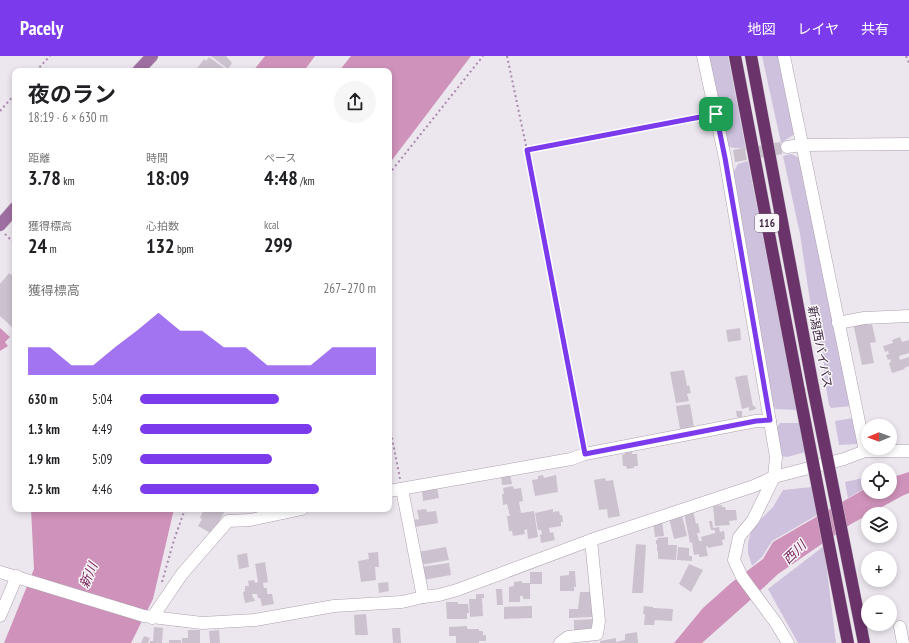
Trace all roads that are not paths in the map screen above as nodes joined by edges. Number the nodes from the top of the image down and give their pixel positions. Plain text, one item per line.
1 (152, 56) edge
2 (703, 56) edge
3 (735, 56) edge
4 (751, 56) edge
5 (784, 56) edge
6 (141, 68) edge
7 (909, 144) edge
8 (802, 145) junction
9 (788, 147) tunnel mouth
10 (12, 213) edge
11 (2, 229) edge
12 (909, 316) edge
13 (838, 323) junction
14 (770, 420) junction
15 (861, 432) edge
16 (897, 451) edge
17 (909, 451) edge
18 (861, 453) edge
19 (774, 477) junction
20 (402, 489) junction
21 (392, 491) edge
22 (288, 512) edge
23 (591, 540) junction
24 (0, 572) edge
25 (17, 576) junction
26 (423, 597) junction
27 (0, 616) edge
28 (148, 617) junction
29 (900, 627) dead end
30 (560, 643) edge
31 (788, 643) edge
32 (848, 643) edge
33 (864, 643) edge
34 (903, 643) edge

1 - 6 main road
2 - 14 street
3 - 32 highway, 116, bridge
4 - 33 highway, 新潟西バイパス / 116, bridge
5 - 8 street
7 - 8 street
8 - 9 street
8 - 13 street
10 - 11 main road
12 - 13 street
13 - 15 street
14 - 19 street
14 - 20 street
16 - 17 street
18 - 19 street
19 - 23 street
19 - 31 street
20 - 21 street
20 - 26 street
22 - 28 street
23 - 26 street
23 - 30 street
24 - 25 street
25 - 27 street
25 - 28 street
26 - 28 street
29 - 34 street

